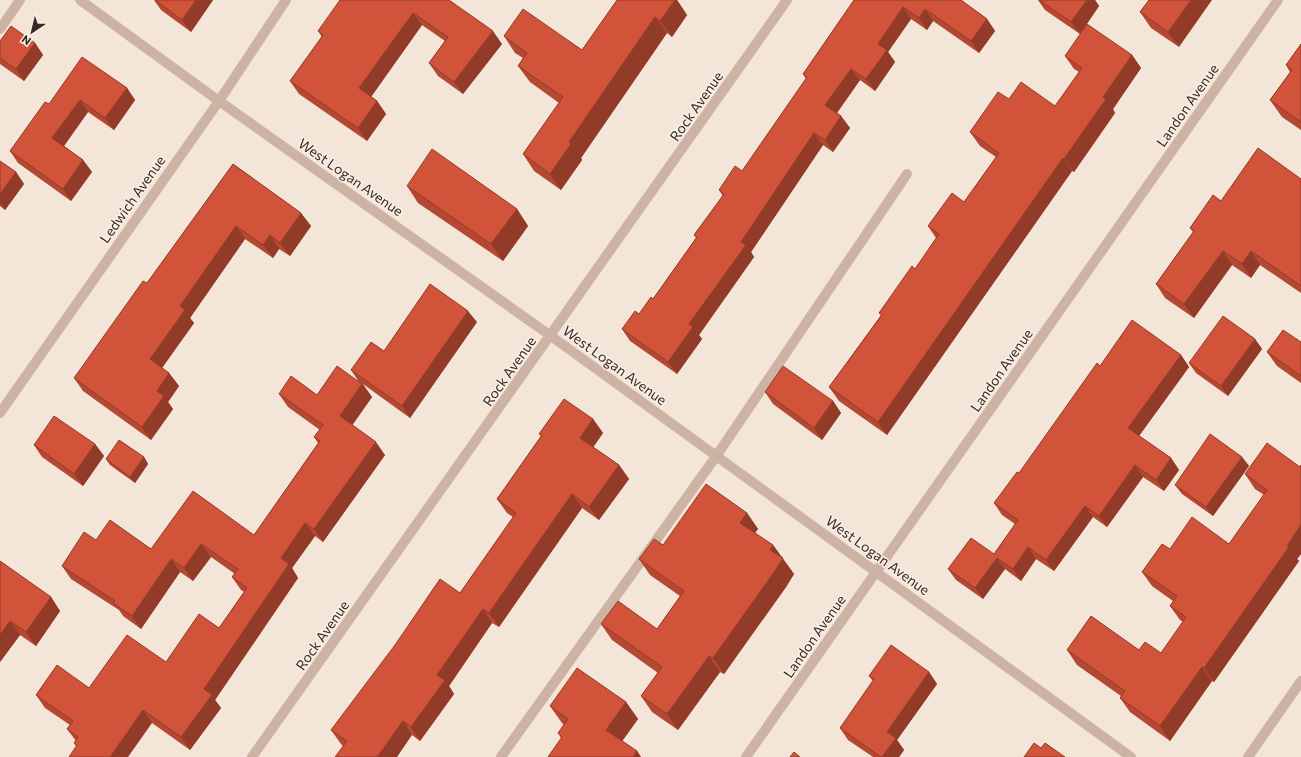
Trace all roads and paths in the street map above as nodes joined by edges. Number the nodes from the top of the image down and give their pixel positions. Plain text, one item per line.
1 (20, 0) edge
2 (80, 0) edge
3 (286, 0) edge
4 (788, 0) edge
5 (1278, 0) edge
6 (0, 29) edge
7 (218, 100) junction
8 (908, 174) dead end
9 (552, 336) junction
10 (0, 413) edge
11 (716, 455) junction
12 (877, 571) junction
13 (1301, 681) edge
14 (252, 757) edge
15 (501, 757) edge
16 (746, 757) edge
17 (1131, 757) edge
18 (1248, 757) edge

1 - 6 street
2 - 7 street, West Logan Avenue
3 - 7 street, Ledwich Avenue
4 - 9 street, Rock Avenue
5 - 12 street, Landon Avenue
7 - 9 street, West Logan Avenue
7 - 10 street, Ledwich Avenue
8 - 11 street
9 - 11 street, West Logan Avenue
9 - 14 street, Rock Avenue
11 - 12 street, West Logan Avenue
11 - 15 street
12 - 16 street, Landon Avenue
12 - 17 street, West Logan Avenue
13 - 18 street

